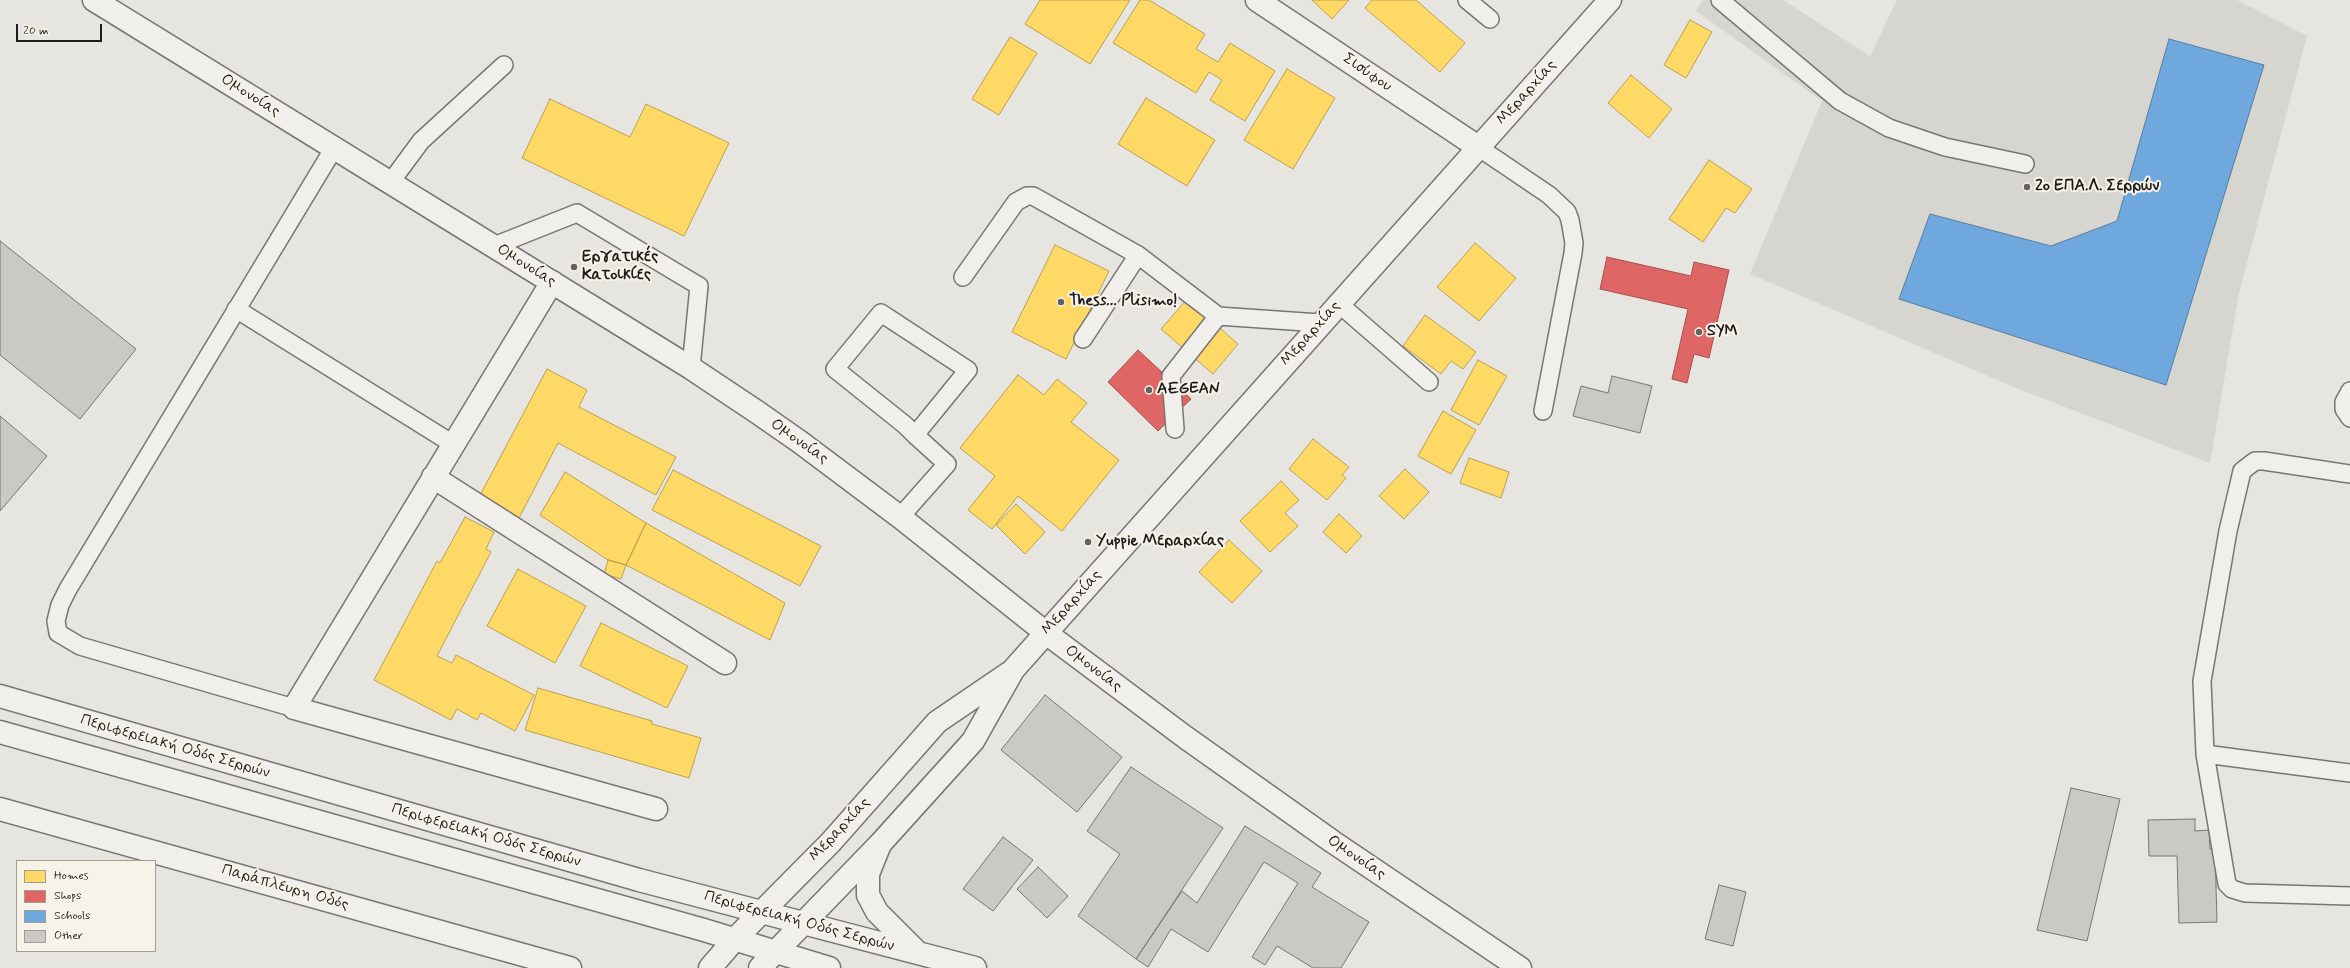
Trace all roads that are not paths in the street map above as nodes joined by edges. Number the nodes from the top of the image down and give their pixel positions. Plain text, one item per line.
1 (94, 0) edge
2 (1257, 0) edge
3 (1467, 0) edge
4 (1610, 0) edge
5 (1720, 0) edge
6 (1490, 19) dead end
7 (504, 66) dead end
8 (1478, 147) junction
9 (334, 148) junction
10 (2025, 164) dead end
11 (390, 183) junction
12 (494, 246) junction
13 (1138, 255) junction
14 (963, 277) dead end
15 (552, 282) junction
16 (1338, 303) junction
17 (236, 310) junction
18 (1218, 316) junction
19 (1320, 323) junction
20 (1082, 339) dead end
21 (691, 368) junction
22 (1429, 382) dead end
23 (2350, 391) edge
24 (1543, 411) dead end
25 (2350, 418) edge
26 (1175, 430) dead end
27 (915, 435) junction
28 (453, 444) junction
29 (2350, 474) edge
30 (433, 477) junction
31 (900, 517) junction
32 (1046, 633) junction
33 (726, 663) dead end
34 (1013, 670) junction
35 (0, 696) edge
36 (294, 708) junction
37 (0, 732) edge
38 (2205, 754) junction
39 (2350, 774) edge
40 (0, 809) edge
41 (656, 809) dead end
42 (880, 844) junction
43 (2350, 896) edge
44 (762, 912) junction
45 (803, 923) junction
46 (735, 939) junction
47 (775, 952) junction
48 (919, 954) junction
49 (570, 968) edge
50 (710, 968) edge
51 (760, 968) edge
52 (829, 968) edge
53 (975, 968) edge
54 (1520, 968) edge

1 - 9 street, Ομονοίας
2 - 8 street, Σισύφου
3 - 6 lane
4 - 8 street, Μεραρχίας
5 - 10 lane
7 - 11 lane
8 - 16 street, Μεραρχίας
8 - 24 lane
9 - 11 street, Ομονοίας
9 - 17 lane
11 - 12 street, Ομονοίας
12 - 15 street, Ομονοίας
12 - 21 lane
13 - 14 lane
13 - 18 lane
13 - 20 lane
15 - 21 street, Ομονοίας
15 - 28 street
16 - 19 street, Μεραρχίας
16 - 22 lane
17 - 28 lane
17 - 36 lane
18 - 19 lane
18 - 26 lane
19 - 32 street, Μεραρχίας
21 - 31 street, Ομονοίας
23 - 25 lane
27 - 27 lane
27 - 31 lane
28 - 30 street
29 - 38 lane
30 - 33 street
30 - 36 street
31 - 32 street, Ομονοίας
32 - 34 street, Μεραρχίας
32 - 54 street, Ομονοίας
34 - 42 street, Μεραρχίας
34 - 44 street, Μεραρχίας
35 - 44 street, Περιφερειακή Οδός Σερρών
36 - 41 street
37 - 46 street, Περιφερειακή Οδός Σερρών
38 - 39 lane
38 - 43 lane
40 - 49 street, Παράπλευρη Οδός
42 - 45 street, Μεραρχίας
42 - 48 street
44 - 45 street, Περιφερειακή Οδός Σερρών
44 - 46 street, Μεραρχίας
45 - 47 street, Μεραρχίας
45 - 48 street, Περιφερειακή Οδός Σερρών
46 - 47 street, Περιφερειακή Οδός Σερρών
46 - 50 street, Μεραρχίας
47 - 51 street, Μεραρχίας
47 - 52 street, Περιφερειακή Οδός Σερρών
48 - 53 street, Περιφερειακή Οδός Σερρών

